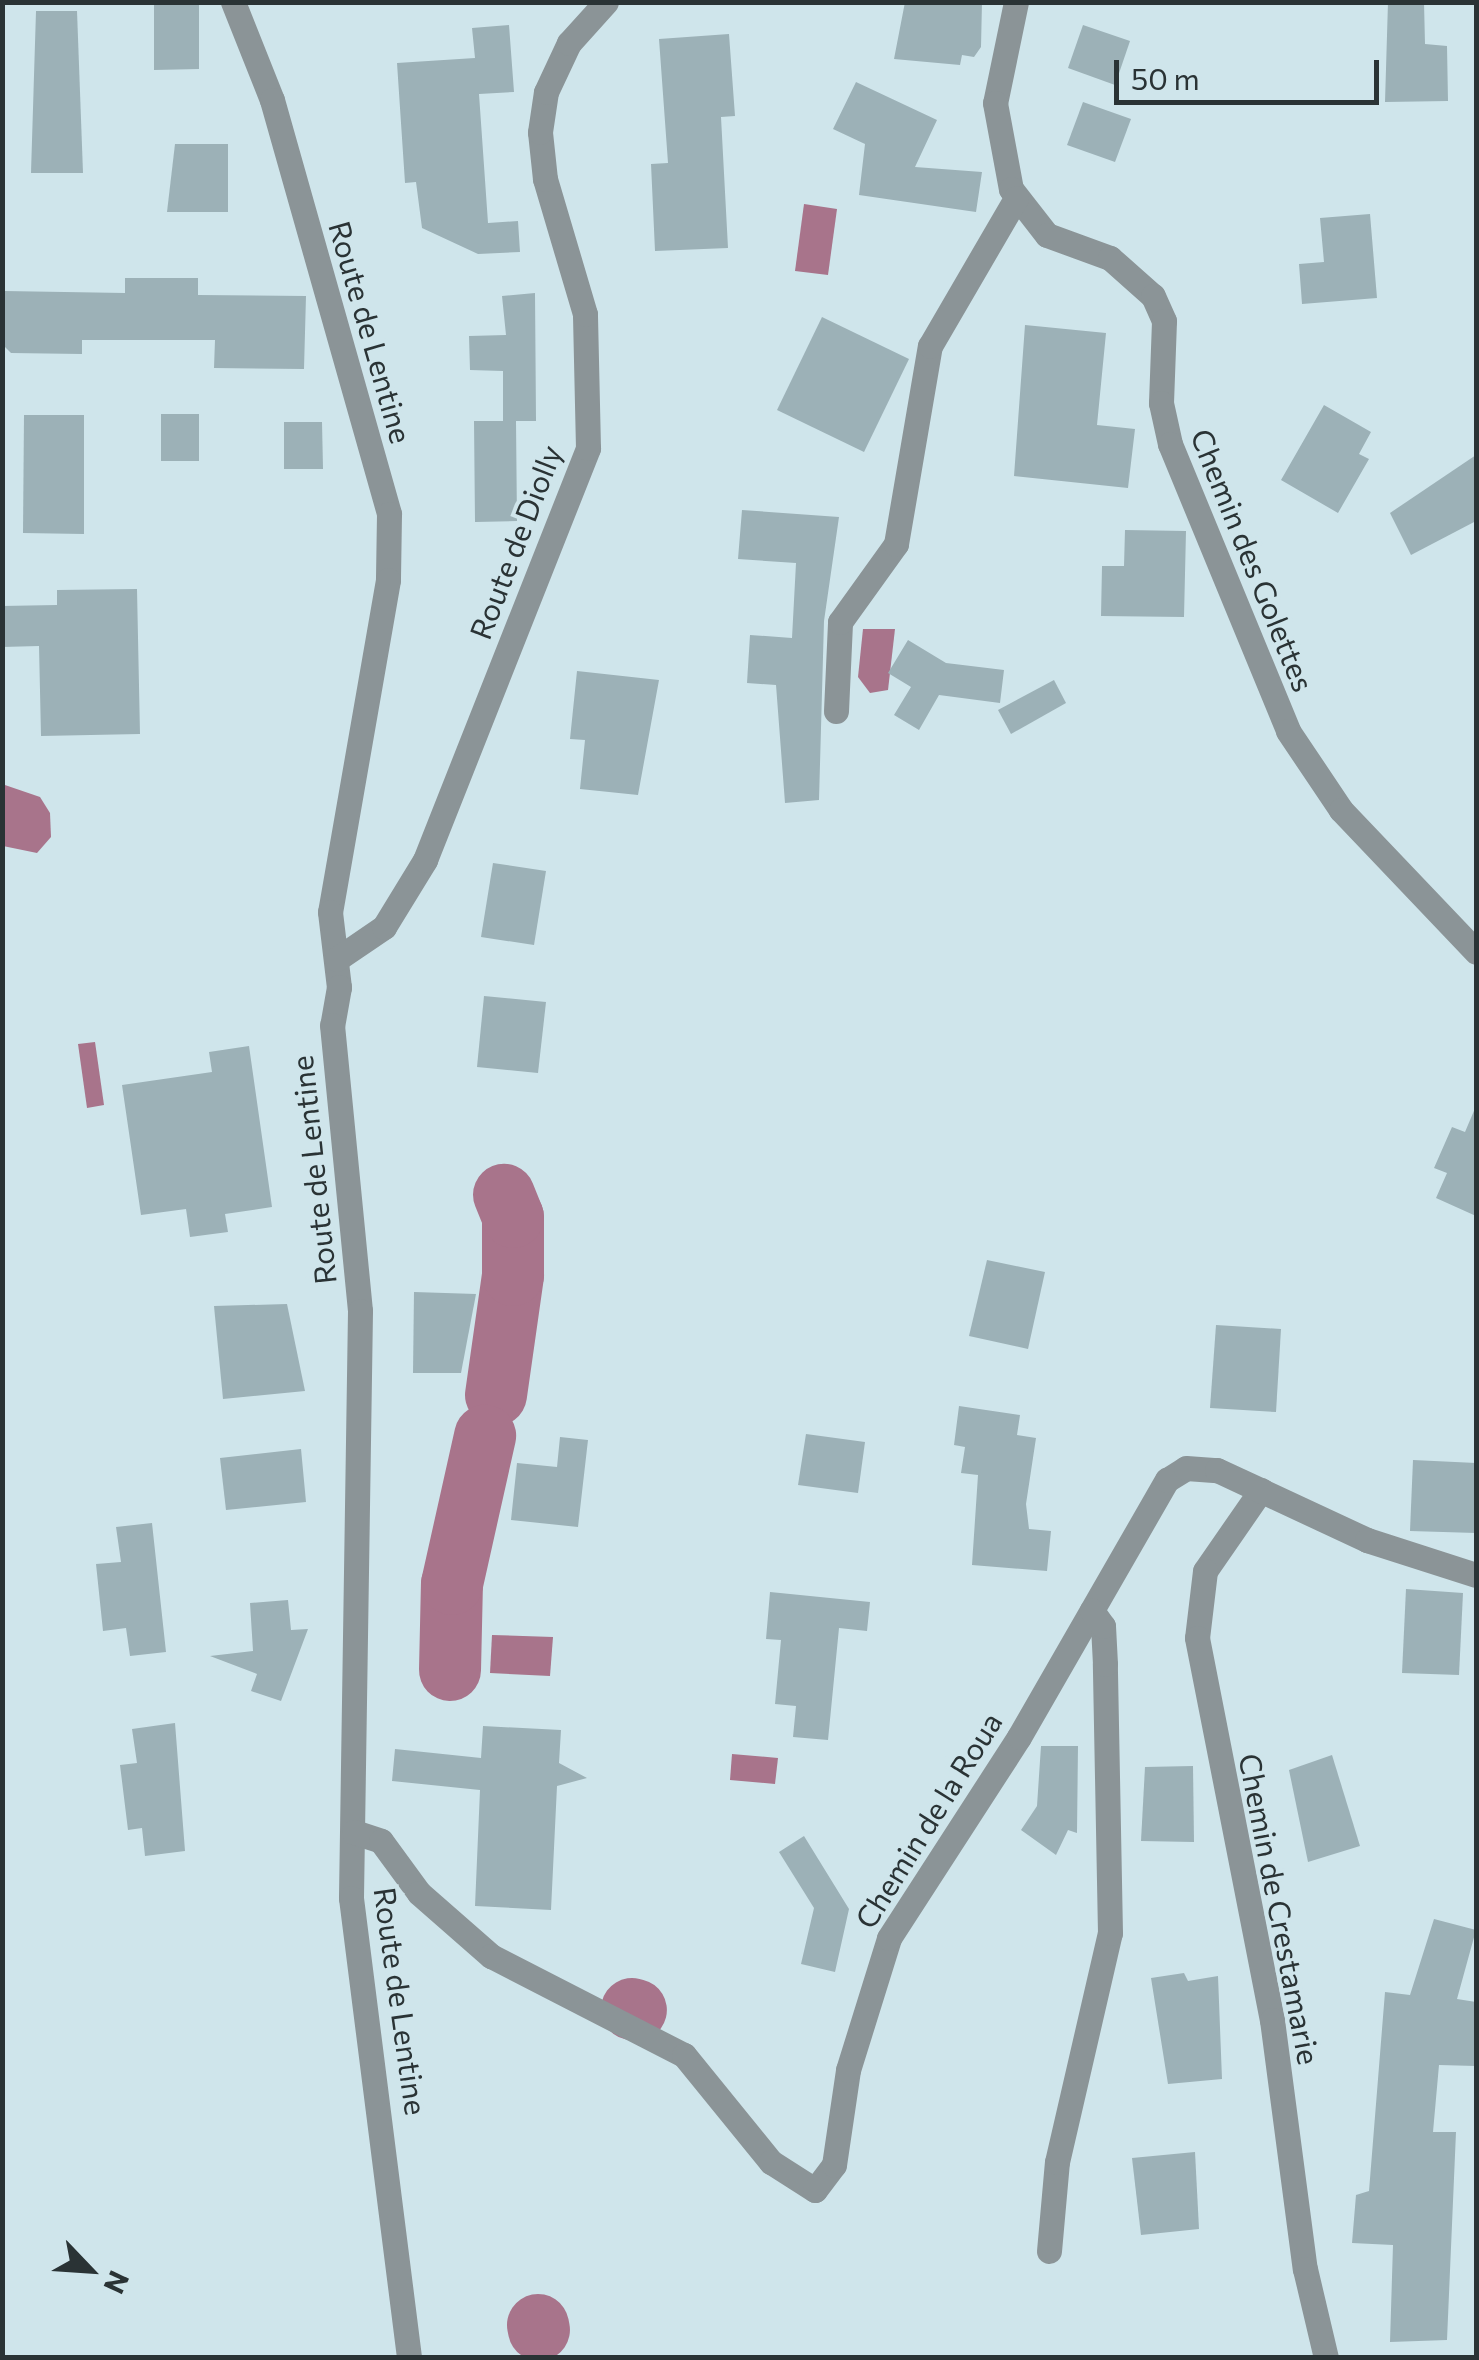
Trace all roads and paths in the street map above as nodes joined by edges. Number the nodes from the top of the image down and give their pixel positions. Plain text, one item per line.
1 (233, 2) edge
2 (606, 2) edge
3 (1016, 2) edge
4 (1016, 198) junction
5 (836, 712) dead end
6 (1476, 952) edge
7 (337, 960) junction
8 (1261, 1490) junction
9 (1476, 1575) edge
10 (1092, 1611) junction
11 (354, 1832) junction
12 (1049, 2251) dead end
13 (410, 2358) edge
14 (1326, 2358) edge

1 - 7 street, Route de Lentine
2 - 7 street, Route de Diolly
3 - 4 street, Chemin des Golettes
4 - 5 street
4 - 6 street, Chemin des Golettes
7 - 11 street, Route de Lentine
8 - 9 street, Chemin de la Roua
8 - 10 street, Chemin de la Roua
8 - 14 street, Chemin de Crestamarie
10 - 11 street, Chemin de la Roua
10 - 12 street
11 - 13 street, Route de Lentine

